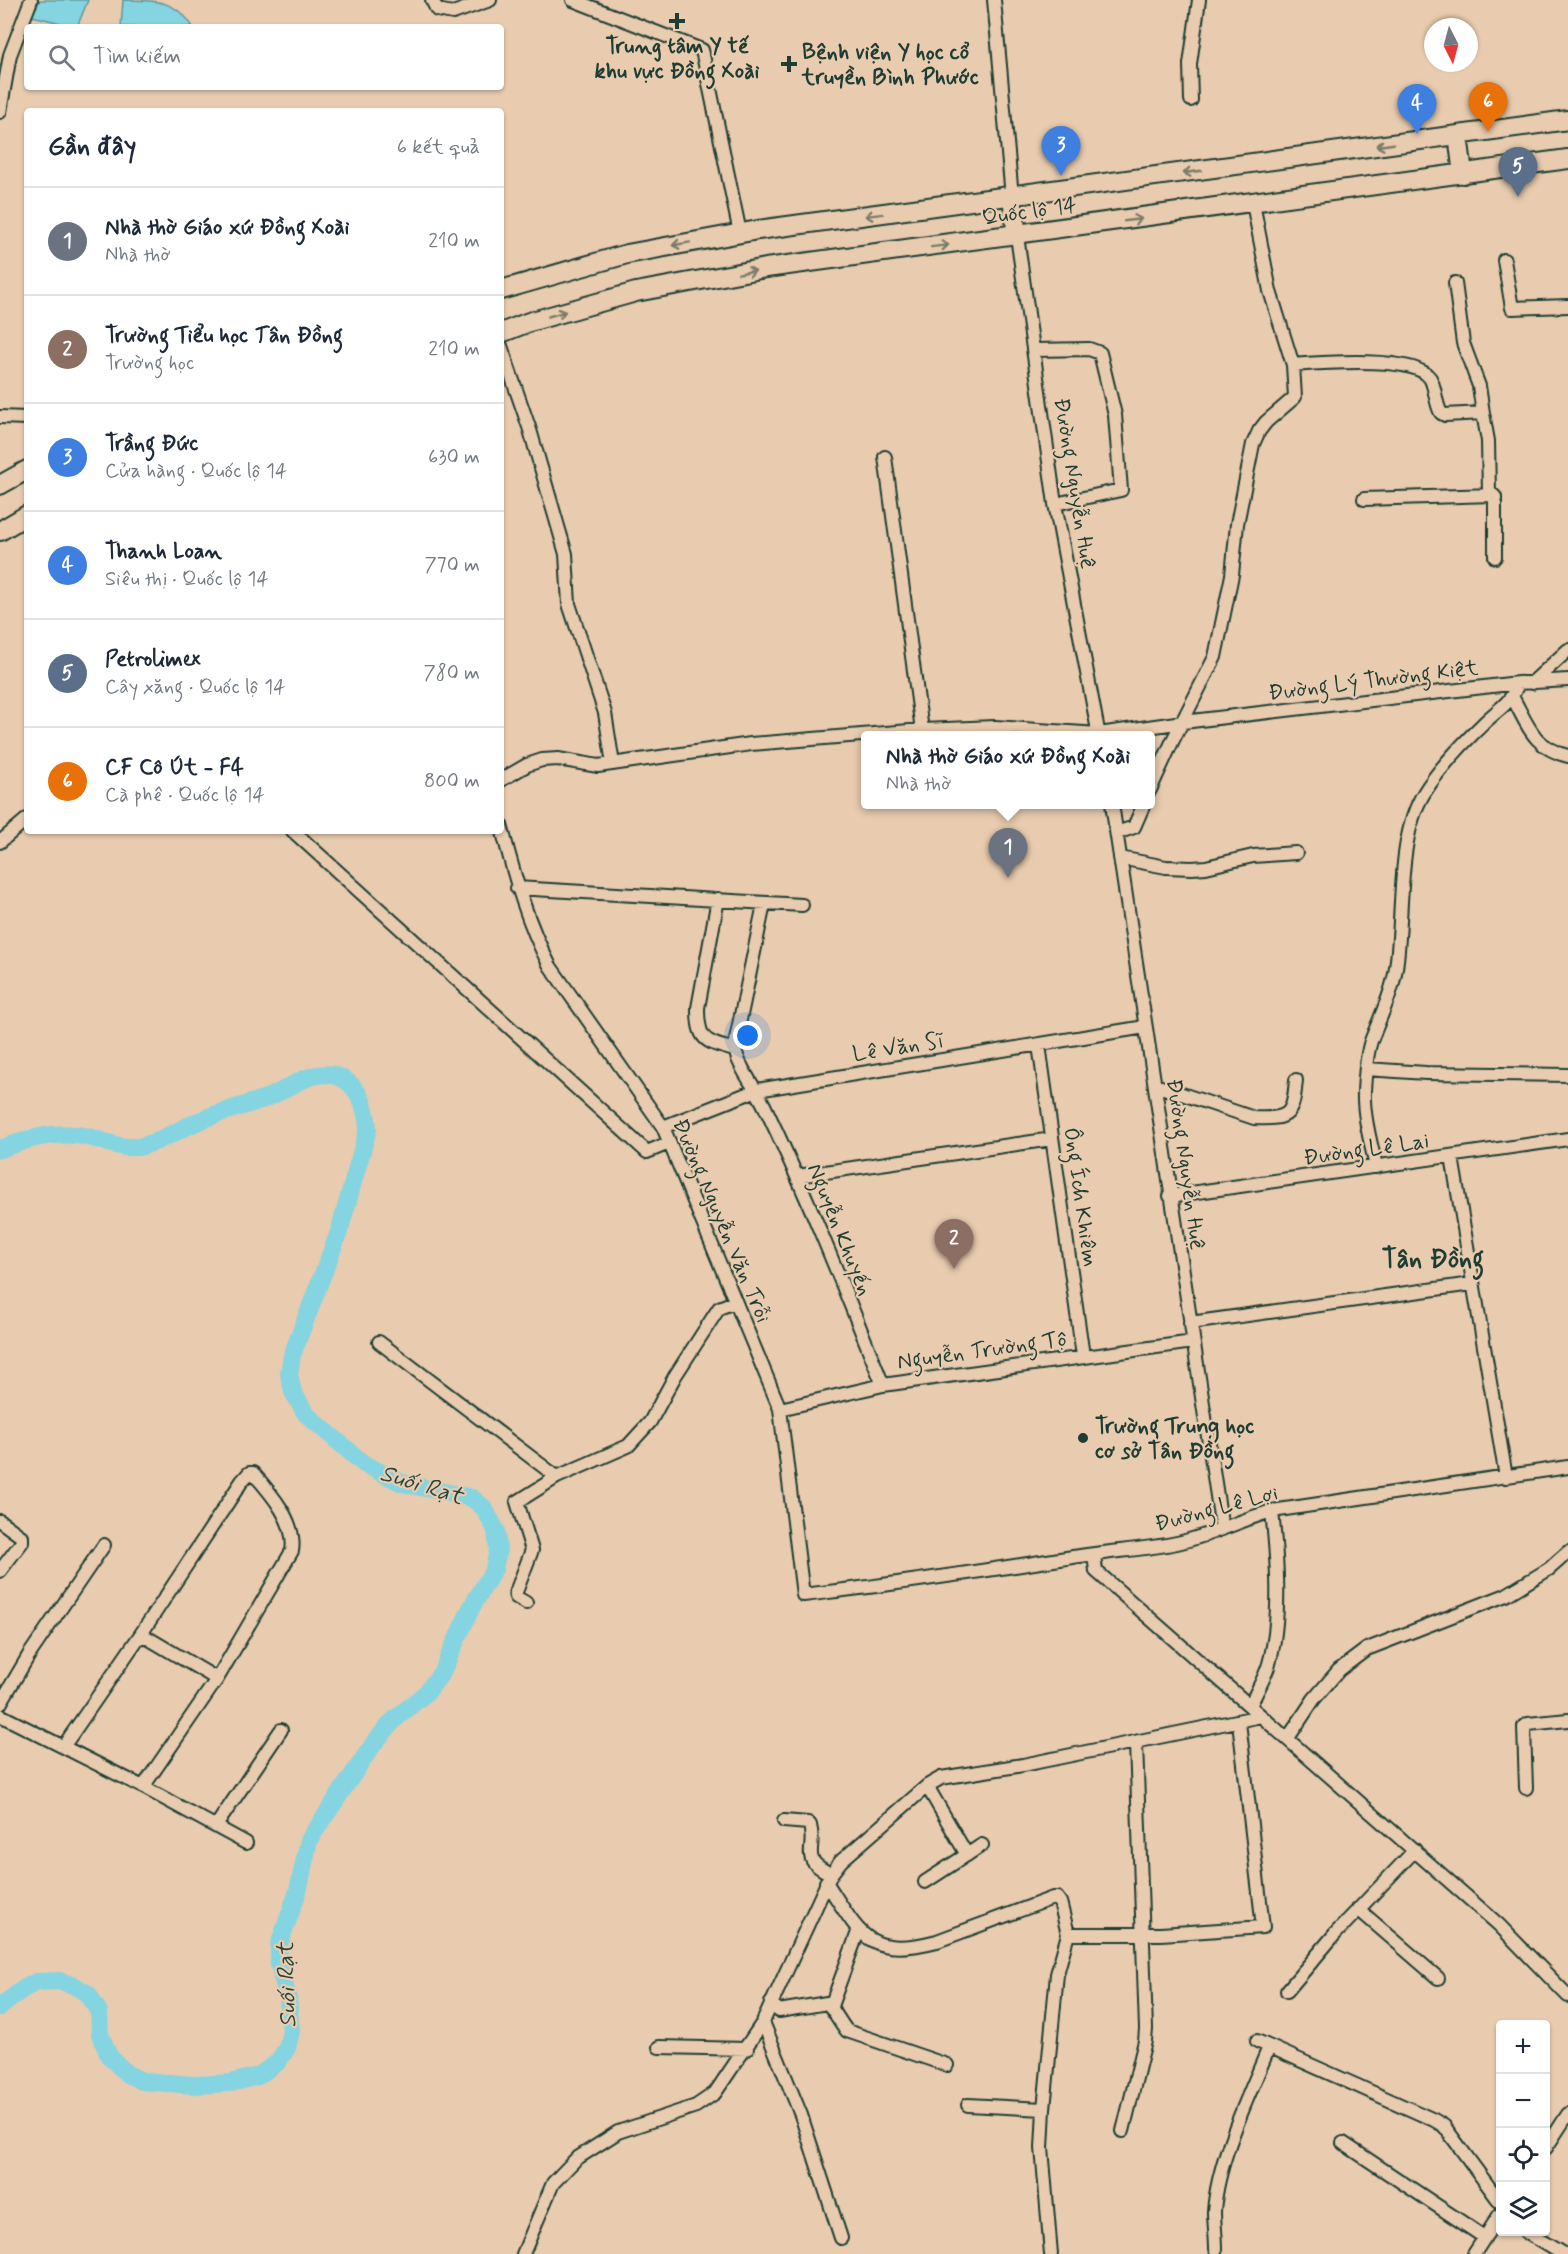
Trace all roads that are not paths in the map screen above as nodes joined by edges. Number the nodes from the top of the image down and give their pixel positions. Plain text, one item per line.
1 (31, 0) edge
2 (432, 0) edge
3 (490, 0) edge
4 (573, 0) edge
5 (994, 0) edge
6 (1199, 0) edge
7 (1191, 100) dead end
8 (0, 112) edge
9 (1568, 120) edge
10 (1458, 135) junction
11 (1568, 159) edge
12 (1463, 174) junction
13 (1012, 197) junction
14 (1253, 203) junction
15 (740, 233) junction
16 (1017, 236) junction
17 (1504, 260) dead end
18 (1455, 283) dead end
19 (504, 289) edge
20 (1568, 306) edge
21 (504, 332) edge
22 (1035, 350) junction
23 (504, 355) edge
24 (1293, 364) junction
25 (1483, 413) junction
26 (0, 415) edge
27 (24, 418) edge
28 (885, 457) dead end
29 (24, 472) edge
30 (0, 485) edge
31 (1489, 494) junction
32 (1364, 499) dead end
33 (1055, 504) junction
34 (24, 516) edge
35 (2, 524) edge
36 (1495, 557) dead end
37 (1568, 650) edge
38 (1568, 680) edge
39 (1518, 683) junction
40 (1532, 683) junction
41 (1513, 698) junction
42 (1184, 722) junction
43 (922, 730) junction
44 (910, 731) edge
45 (1047, 731) edge
46 (1098, 731) edge
47 (1125, 731) edge
48 (861, 735) edge
49 (1568, 756) edge
50 (613, 765) junction
51 (504, 778) edge
52 (1155, 778) edge
53 (1113, 809) edge
54 (1142, 809) edge
55 (24, 822) edge
56 (1118, 833) junction
57 (296, 834) edge
58 (503, 834) edge
59 (0, 842) edge
60 (1296, 853) dead end
61 (1120, 858) junction
62 (517, 888) junction
63 (718, 899) junction
64 (764, 904) junction
65 (802, 905) dead end
66 (1145, 1027) junction
67 (1039, 1045) junction
68 (735, 1050) junction
69 (1366, 1069) junction
70 (1568, 1075) edge
71 (1296, 1080) dead end
72 (1155, 1084) junction
73 (757, 1090) junction
74 (663, 1127) junction
75 (1052, 1139) junction
76 (1568, 1139) edge
77 (669, 1143) junction
78 (1452, 1157) junction
79 (1376, 1167) junction
80 (798, 1176) junction
81 (1170, 1196) junction
82 (1472, 1284) junction
83 (734, 1302) junction
84 (1190, 1323) junction
85 (379, 1342) dead end
86 (1193, 1342) junction
87 (1083, 1356) junction
88 (883, 1385) junction
89 (780, 1409) junction
90 (1568, 1467) edge
91 (557, 1477) junction
92 (1506, 1477) junction
93 (1272, 1511) junction
94 (0, 1521) edge
95 (1222, 1529) junction
96 (104, 1545) dead end
97 (1568, 1552) edge
98 (1094, 1554) junction
99 (0, 1571) edge
100 (802, 1595) joint
101 (526, 1603) dead end
102 (141, 1634) junction
103 (217, 1679) junction
104 (0, 1704) edge
105 (1250, 1706) junction
106 (0, 1715) edge
107 (1261, 1716) junction
108 (1568, 1720) edge
109 (1239, 1722) junction
110 (281, 1730) dead end
111 (1288, 1738) junction
112 (1136, 1743) junction
113 (63, 1747) junction
114 (927, 1786) junction
115 (143, 1787) junction
116 (1526, 1788) dead end
117 (784, 1821) dead end
118 (216, 1826) junction
119 (246, 1843) dead end
120 (982, 1845) dead end
121 (1415, 1850) junction
122 (967, 1855) junction
123 (828, 1878) junction
124 (924, 1882) dead end
125 (1358, 1909) junction
126 (858, 1932) junction
127 (1068, 1934) junction
128 (1143, 1934) junction
129 (1438, 1978) dead end
130 (1287, 1991) dead end
131 (1568, 1996) edge
132 (771, 2004) junction
133 (831, 2006) junction
134 (763, 2022) junction
135 (1257, 2041) dead end
136 (659, 2047) dead end
137 (1269, 2047) junction
138 (747, 2049) junction
139 (947, 2065) dead end
140 (968, 2104) dead end
141 (1044, 2109) junction
142 (1568, 2114) edge
143 (1123, 2131) dead end
144 (1550, 2141) edge
145 (1343, 2143) dead end
146 (1496, 2206) edge
147 (1496, 2218) edge
148 (1533, 2236) edge
149 (1484, 2237) junction
150 (841, 2238) dead end
151 (1216, 2249) dead end
152 (523, 2254) edge
153 (1051, 2254) edge
154 (1474, 2254) edge
155 (1563, 2254) edge

1 - 8 street
2 - 3 street
4 - 15 street
5 - 13 street
6 - 7 street
9 - 10 highway, Quốc lộ 14
10 - 12 highway
10 -> 13 highway, Quốc lộ 14
11 - 12 highway, Quốc lộ 14
12 - 14 highway, Quốc lộ 14
13 -> 15 highway, Quốc lộ 14
13 - 16 highway
16 -> 14 highway, Quốc lộ 14
14 - 24 street
15 -> 19 highway, Quốc lộ 14
21 -> 16 highway, Quốc lộ 14
16 - 22 street, Đường Nguyễn Huệ
17 - 20 street
18 - 25 street
22 - 33 street, Đường Nguyễn Huệ
22 - 33 street
23 - 50 street
24 - 25 street
24 - 42 street
25 - 31 street
26 - 27 street
28 - 43 street
29 - 30 highway
31 - 32 street
31 - 36 street
33 - 46 street, Đường Nguyễn Huệ
34 - 35 highway
37 - 40 street
38 - 40 street, Đường Lý Thường Kiệt
39 - 40 street, Đường Lý Thường Kiệt
39 - 41 street
39 - 42 street, Đường Lý Thường Kiệt
41 - 49 street
41 - 69 street
42 - 47 street, Đường Lý Thường Kiệt
42 - 52 street
43 - 44 street, Đường Lý Thường Kiệt
43 - 45 street, Đường Lý Thường Kiệt
48 - 50 street, Đường Lý Thường Kiệt
50 - 51 street, Đường Lý Thường Kiệt
53 - 56 street, Đường Nguyễn Huệ
54 - 56 street
55 - 59 street
56 - 61 street, Đường Nguyễn Huệ
57 - 77 street
58 - 62 street, Đường Nguyễn Văn Trỗi
60 - 61 street
61 - 66 street, Đường Nguyễn Huệ
62 - 63 street
62 - 74 street, Đường Nguyễn Văn Trỗi
63 - 64 street
63 - 68 street
64 - 65 street
64 - 68 street
66 - 67 street, Lê Văn Sĩ
66 - 72 street, Đường Nguyễn Huệ
67 - 73 street, Lê Văn Sĩ
67 - 75 street, Ông Ích Khiêm
68 - 73 street, Nguyễn Khuyến
69 - 70 street
69 - 79 street
71 - 72 street
72 - 81 street, Đường Nguyễn Huệ
73 - 74 street, Lê Văn Sĩ
73 - 80 street, Nguyễn Khuyến
74 - 77 street, Đường Nguyễn Văn Trỗi
75 - 80 street
75 - 87 street, Ông Ích Khiêm
76 - 78 street, Đường Lê Lai
77 - 83 street, Đường Nguyễn Văn Trỗi
78 - 79 street, Đường Lê Lai
78 - 82 street
79 - 81 street, Đường Lê Lai
80 - 88 street, Nguyễn Khuyến
81 - 84 street, Đường Nguyễn Huệ
82 - 84 street
82 - 92 street
83 - 89 street, Đường Nguyễn Văn Trỗi
83 - 91 street
84 - 86 street, Đường Nguyễn Huệ
85 - 91 street
86 - 87 street, Nguyễn Trường Tộ
86 - 95 street, Đường Nguyễn Huệ
87 - 88 street, Nguyễn Trường Tộ
88 - 89 street, Nguyễn Trường Tộ
89 - 100 street, Đường Nguyễn Văn Trỗi
90 - 92 street, Đường Lê Lợi
91 - 101 street
92 - 93 street, Đường Lê Lợi
93 - 95 street, Đường Lê Lợi
93 - 105 street
94 - 99 street
95 - 98 street, Đường Lê Lợi
96 - 104 street
97 - 111 street
98 - 100 street, Đường Lê Lợi
98 - 105 street
102 - 103 street
102 - 103 street
102 - 113 street
103 - 115 street
105 - 107 street
106 - 113 street
107 - 109 street
107 - 111 street
108 - 116 street
109 - 112 street
109 - 128 street
110 - 118 street
111 - 121 street
112 - 114 street
112 - 128 street
113 - 115 street
114 - 122 street
114 - 123 street
115 - 118 street
117 - 123 street
118 - 119 street
120 - 122 street
121 - 125 street
121 - 131 street
122 - 124 street
123 - 126 street
123 - 132 street
125 - 129 street
125 - 130 street
126 - 127 street
126 - 133 street
127 - 128 street
127 - 141 street
128 - 143 street
132 - 133 street
132 - 134 street
133 - 139 street
134 - 138 street
134 - 150 street
135 - 137 street
136 - 138 street
137 - 146 street
137 - 151 street
138 - 152 street
140 - 141 street
141 - 153 street
142 - 144 street
145 - 149 street
147 - 149 street
148 - 155 street
149 - 154 street

